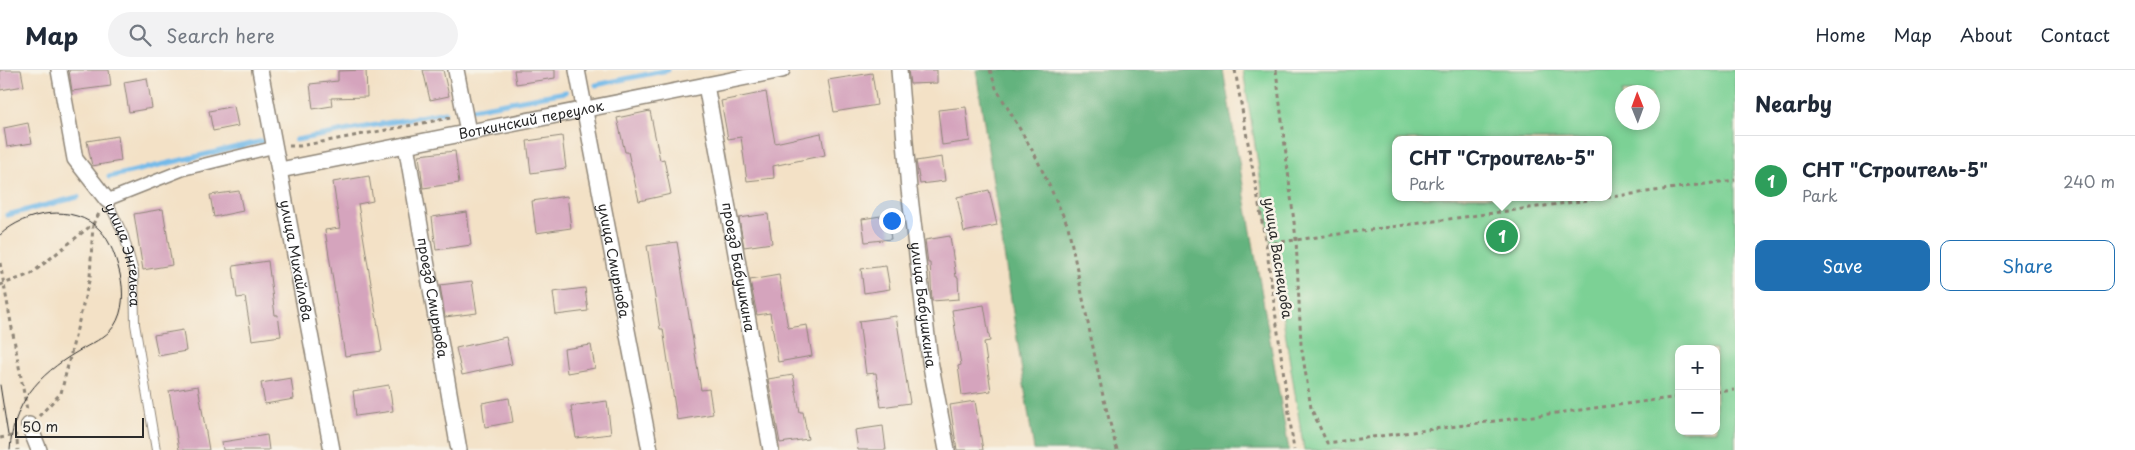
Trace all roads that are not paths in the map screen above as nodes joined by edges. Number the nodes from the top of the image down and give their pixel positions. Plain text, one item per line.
1 (59, 70) edge
2 (260, 70) edge
3 (456, 70) edge
4 (577, 70) edge
5 (782, 70) edge
6 (899, 70) edge
7 (758, 72) edge
8 (706, 85) junction
9 (584, 110) junction
10 (468, 132) junction
11 (406, 145) junction
12 (276, 147) junction
13 (280, 170) junction
14 (107, 200) junction
15 (29, 426) road end
16 (39, 450) edge
17 (156, 450) edge
18 (332, 450) edge
19 (460, 450) edge
20 (650, 450) edge
21 (770, 450) edge
22 (947, 450) edge

1 - 14 street, улица Энгельса
2 - 12 street, улица Михайлова
3 - 10 street
4 - 9 street, улица Смирнова
5 - 7 street, Воткинский переулок
6 - 22 street, улица Бабушкина
7 - 8 street, Воткинский переулок
8 - 9 street, Воткинский переулок
8 - 21 street, проезд Бабушкина
9 - 10 street, Воткинский переулок
9 - 20 street, улица Смирнова
10 - 11 street, Воткинский переулок
11 - 13 street, Воткинский переулок
11 - 19 street, проезд Смирнова
12 - 13 street, улица Михайлова
12 - 14 street
13 - 18 street, улица Михайлова
14 - 17 lane, улица Энгельса
15 - 16 street

